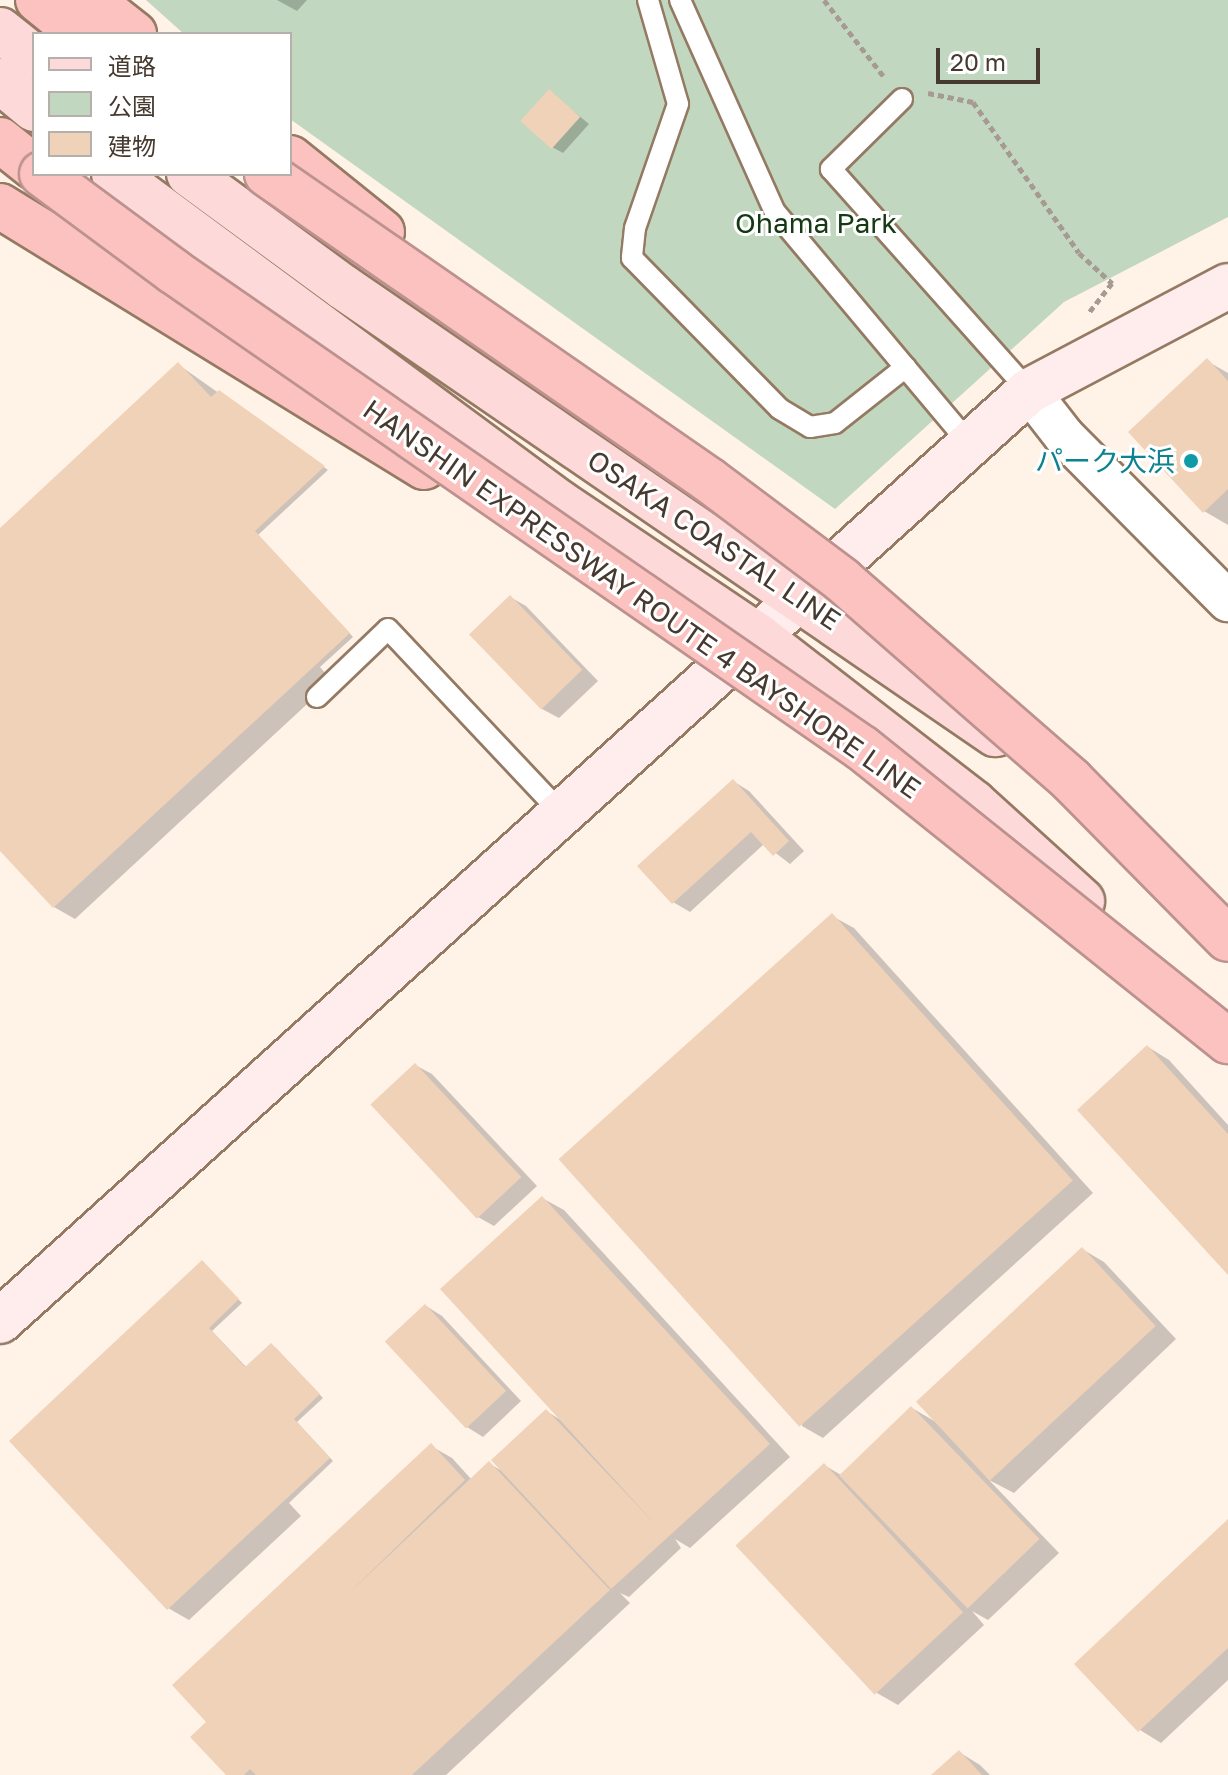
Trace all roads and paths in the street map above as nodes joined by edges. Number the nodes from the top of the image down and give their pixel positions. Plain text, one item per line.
1 (38, 0) edge
2 (91, 0) edge
3 (648, 0) edge
4 (680, 0) edge
5 (824, 0) edge
6 (0, 30) edge
7 (78, 32) edge
8 (131, 32) edge
9 (32, 55) edge
10 (0, 81) edge
11 (902, 99) junction
12 (32, 107) edge
13 (0, 140) edge
14 (292, 160) edge
15 (32, 165) edge
16 (45, 176) edge
17 (117, 176) edge
18 (192, 176) edge
19 (270, 176) edge
20 (0, 206) edge
21 (1228, 286) edge
22 (1084, 319) dead end
23 (906, 367) junction
24 (548, 369) junction
25 (1029, 391) junction
26 (970, 444) junction
27 (801, 599) junction
28 (1228, 601) edge
29 (653, 603) junction
30 (758, 636) junction
31 (317, 697) dead end
32 (563, 815) junction
33 (1228, 919) edge
34 (1228, 939) edge
35 (1228, 1041) edge
36 (1228, 1058) edge
37 (0, 1321) edge

1 - 7 highway
2 - 8 highway
3 - 23 lane
4 - 23 lane
5 - 11 path
6 - 9 main road
10 - 12 main road
11 - 22 path
11 - 25 lane
13 - 15 highway
14 - 24 highway, bridge
16 - 29 highway, HANSHIN EXPRESSWAY ROUTE 4 BAYSHORE LINE, bridge
17 - 30 main road, OSAKA COASTAL LINE
18 - 27 main road, OSAKA COASTAL LINE
19 - 24 highway, bridge
20 - 29 highway, bridge
21 - 25 street
23 - 26 lane
24 - 34 highway, bridge
25 - 26 street
25 - 28 street
26 - 27 street
27 - 30 street
27 - 33 main road, OSAKA COASTAL LINE
29 - 35 highway, HANSHIN EXPRESSWAY ROUTE 4 BAYSHORE LINE, bridge
30 - 32 street
30 - 36 main road, OSAKA COASTAL LINE
31 - 32 lane
32 - 37 street

